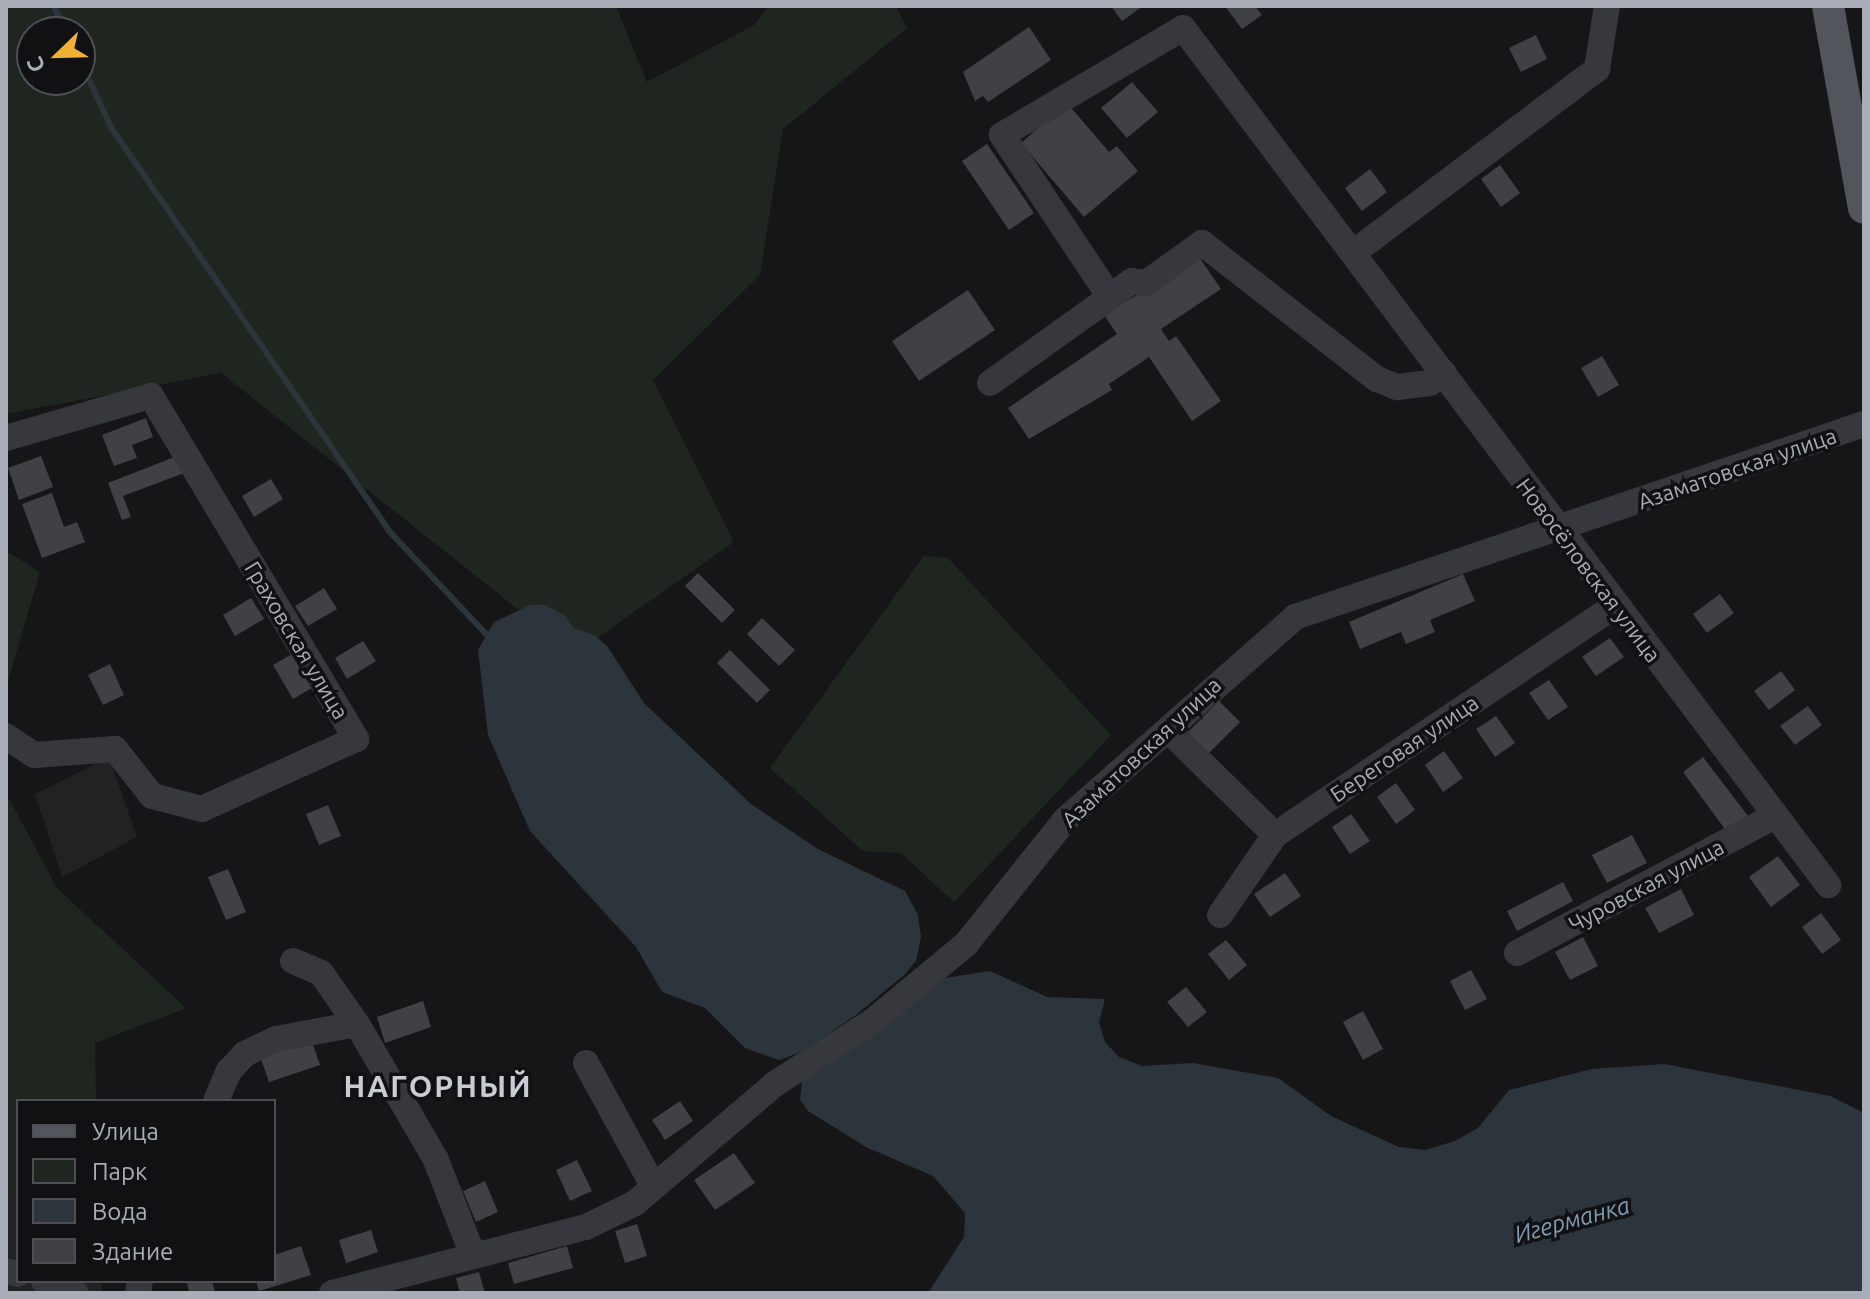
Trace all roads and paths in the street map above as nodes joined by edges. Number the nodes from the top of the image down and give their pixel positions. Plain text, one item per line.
1 (1607, 6) edge
2 (1828, 6) edge
3 (1184, 17) edge
4 (1864, 208) edge
5 (1353, 253) junction
6 (1110, 297) junction
7 (1444, 373) junction
8 (990, 383) dead end
9 (1864, 424) edge
10 (6, 438) edge
11 (1559, 531) junction
12 (1614, 606) junction
13 (1170, 732) junction
14 (6, 736) edge
15 (1775, 816) junction
16 (1275, 835) junction
17 (1828, 885) dead end
18 (1220, 915) dead end
19 (1517, 953) dead end
20 (293, 961) dead end
21 (357, 1024) junction
22 (586, 1063) dead end
23 (217, 1099) edge
24 (654, 1187) junction
25 (472, 1253) junction
26 (49, 1283) edge
27 (76, 1293) edge
28 (332, 1293) edge

1 - 5 street
2 - 4 main road
3 - 5 street, Новосёловская улица
3 - 6 street
5 - 7 street, Новосёловская улица
6 - 7 street
6 - 8 street
7 - 11 street, Новосёловская улица
9 - 11 street, Азаматовская улица
10 - 14 street, Граховская улица
11 - 12 street, Новосёловская улица
11 - 13 street, Азаматовская улица
12 - 15 street, Новосёловская улица
12 - 16 street, Береговая улица
13 - 16 street
13 - 24 street, Азаматовская улица
15 - 17 street, Новосёловская улица
15 - 19 street, Чуровская улица
16 - 18 street, Береговая улица
20 - 21 street
21 - 23 street
21 - 25 street
22 - 24 street
24 - 25 street, Азаматовская улица
25 - 28 street, Азаматовская улица
26 - 27 street

